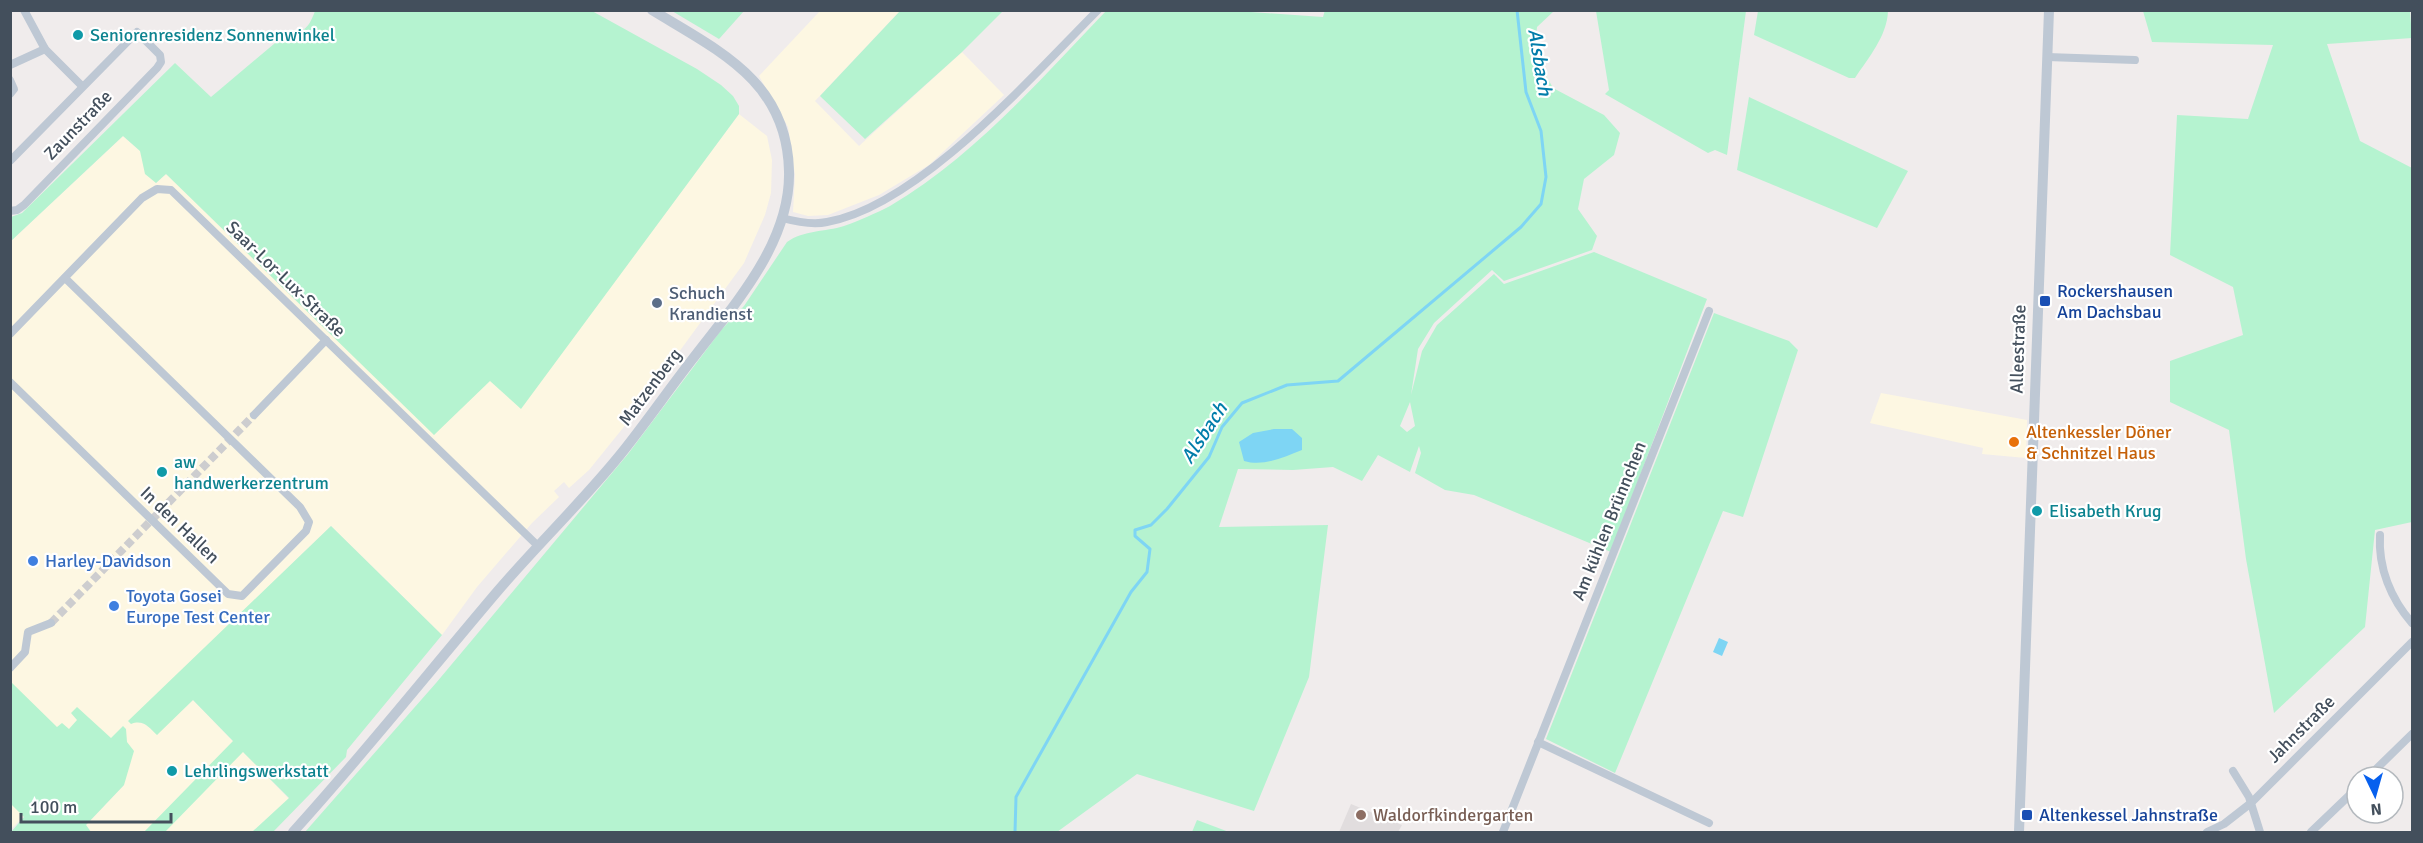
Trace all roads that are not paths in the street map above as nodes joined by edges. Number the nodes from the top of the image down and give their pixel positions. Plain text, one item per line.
1 (24, 10) edge
2 (652, 10) edge
3 (1098, 10) edge
4 (2049, 10) edge
5 (45, 49) junction
6 (2047, 57) junction
7 (2135, 60) dead end
8 (10, 65) edge
9 (10, 80) edge
10 (82, 86) junction
11 (10, 94) edge
12 (10, 161) edge
13 (10, 211) edge
14 (782, 218) junction
15 (64, 278) junction
16 (1709, 311) dead end
17 (10, 334) edge
18 (326, 340) junction
19 (10, 382) edge
20 (254, 415) tunnel mouth
21 (2380, 535) dead end
22 (537, 545) junction
23 (51, 622) tunnel mouth
24 (2412, 623) edge
25 (2412, 642) edge
26 (10, 668) edge
27 (2412, 734) edge
28 (1538, 741) junction
29 (2380, 765) edge
30 (2233, 771) dead end
31 (2345, 799) edge
32 (2251, 803) junction
33 (1709, 823) dead end
34 (292, 832) edge
35 (1503, 832) edge
36 (2019, 832) edge
37 (2207, 832) edge
38 (2260, 832) edge
39 (2311, 832) edge

1 - 5 street
2 - 14 street, Matzenberg
3 - 14 street
4 - 6 street, Alleestraße
5 - 8 street
5 - 10 street
6 - 7 street
6 - 36 street, Alleestraße
9 - 11 street
10 - 12 street
10 - 13 street, Zaunstraße
14 - 22 street, Matzenberg
15 - 17 street, Saar-Lor-Lux-Straße
15 - 18 street, Saar-Lor-Lux-Straße
15 - 19 street, In den Hallen
16 - 28 street, Am kühlen Brünnchen
18 - 20 street
18 - 22 street, Saar-Lor-Lux-Straße
21 - 24 street
22 - 34 street, Matzenberg
23 - 26 street
25 - 32 street, Jahnstraße
27 - 29 street
28 - 33 street
28 - 35 street, Am kühlen Brünnchen
30 - 32 street
31 - 39 street
32 - 37 street, Jahnstraße
32 - 38 street

